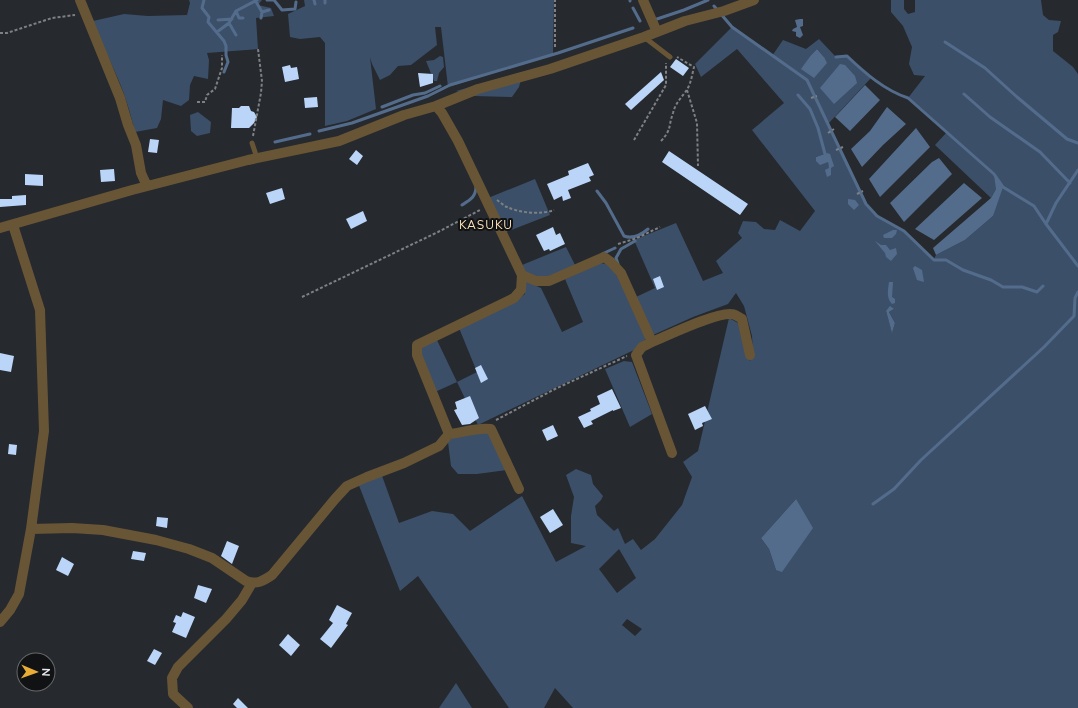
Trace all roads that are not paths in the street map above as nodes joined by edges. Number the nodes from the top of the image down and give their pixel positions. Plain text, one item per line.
1 (80, 0) edge
2 (643, 0) edge
3 (754, 0) edge
4 (657, 32) junction
5 (644, 37) junction
6 (668, 56) road end
7 (436, 106) junction
8 (252, 143) road end
9 (257, 158) junction
10 (147, 186) junction
11 (13, 225) junction
12 (0, 228) edge
13 (522, 276) junction
14 (652, 342) junction
15 (750, 355) dead end
16 (449, 434) junction
17 (672, 453) dead end
18 (519, 489) dead end
19 (31, 529) junction
20 (252, 583) junction
21 (0, 622) edge
22 (188, 708) edge

1 - 10 street
2 - 4 street
3 - 4 street
4 - 5 street
5 - 6 lane
5 - 7 street
7 - 9 street
7 - 13 street
8 - 9 lane
9 - 10 street
10 - 11 street
11 - 12 street
11 - 19 street
13 - 14 street
13 - 16 street
14 - 15 street
14 - 17 street
16 - 18 street
16 - 20 street
19 - 20 street
19 - 21 street
20 - 22 street

